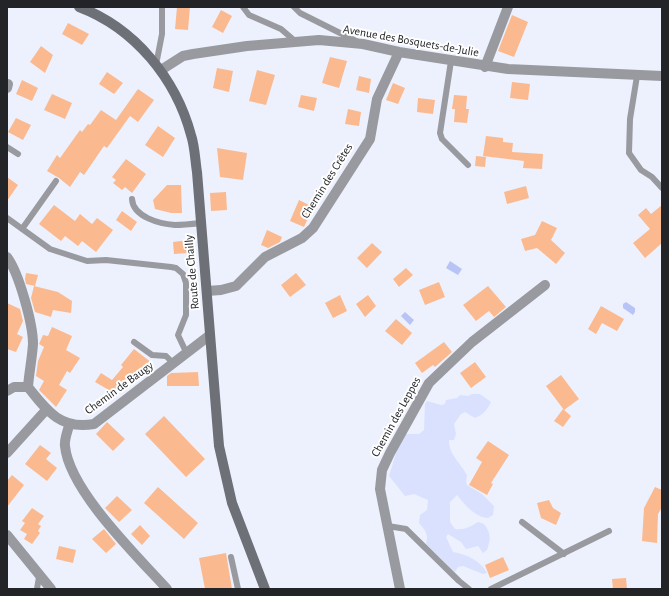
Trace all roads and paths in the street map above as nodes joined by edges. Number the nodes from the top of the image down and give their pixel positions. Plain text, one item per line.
1 (79, 7) edge
2 (162, 7) edge
3 (244, 7) edge
4 (294, 7) edge
5 (507, 7) edge
6 (294, 41) junction
7 (363, 44) junction
8 (399, 52) junction
9 (451, 61) junction
10 (158, 67) junction
11 (485, 67) junction
12 (637, 76) junction
13 (662, 76) edge
14 (7, 147) edge
15 (18, 154) dead end
16 (468, 165) dead end
17 (56, 182) dead end
18 (662, 188) edge
19 (132, 199) dead end
20 (7, 218) edge
21 (201, 223) junction
22 (22, 229) junction
23 (7, 256) edge
24 (545, 285) dead end
25 (207, 291) junction
26 (210, 335) junction
27 (134, 342) dead end
28 (187, 354) junction
29 (174, 364) junction
30 (28, 387) junction
31 (7, 390) edge
32 (46, 410) junction
33 (69, 425) junction
34 (7, 452) edge
35 (522, 522) dead end
36 (388, 526) junction
37 (609, 531) dead end
38 (7, 536) edge
39 (564, 554) junction
40 (231, 557) dead end
41 (260, 576) junction
42 (39, 577) junction
43 (38, 589) edge
44 (51, 589) edge
45 (167, 589) edge
46 (238, 589) edge
47 (265, 589) edge
48 (272, 589) edge
49 (400, 589) edge
50 (469, 589) edge
51 (491, 589) edge

1 - 10 main road, Route de Chailly
2 - 10 lane
3 - 6 lane
4 - 7 lane
5 - 11 street
6 - 7 street, Avenue des Bosquets-de-Julie
6 - 10 street, Avenue des Bosquets-de-Julie
7 - 8 street, Avenue des Bosquets-de-Julie
8 - 9 street, Avenue des Bosquets-de-Julie
8 - 25 street, Chemin des Crêtes
9 - 11 street, Avenue des Bosquets-de-Julie
9 - 16 lane
10 - 21 main road, Route de Chailly
11 - 12 street, Avenue des Bosquets-de-Julie
12 - 13 street, Avenue des Bosquets-de-Julie
12 - 18 lane
14 - 15 lane
17 - 22 lane
19 - 21 lane
20 - 22 lane
21 - 25 main road, Route de Chailly
22 - 28 lane
23 - 30 street
24 - 36 street, Chemin des Leppes
25 - 26 main road, Route de Chailly
26 - 28 street, Chemin de Baugy
26 - 41 main road, Route de Chailly
27 - 29 lane
28 - 29 street, Chemin de Baugy
29 - 33 street, Chemin de Baugy
30 - 31 street
30 - 32 street
32 - 33 street
32 - 34 street
33 - 45 street
35 - 39 lane
36 - 49 street, Chemin des Leppes
36 - 50 lane
37 - 39 lane
38 - 42 street
39 - 51 lane
40 - 46 lane
41 - 47 main road, Route de Chailly
41 - 48 main road, Route de Chailly
42 - 43 lane
42 - 44 street

